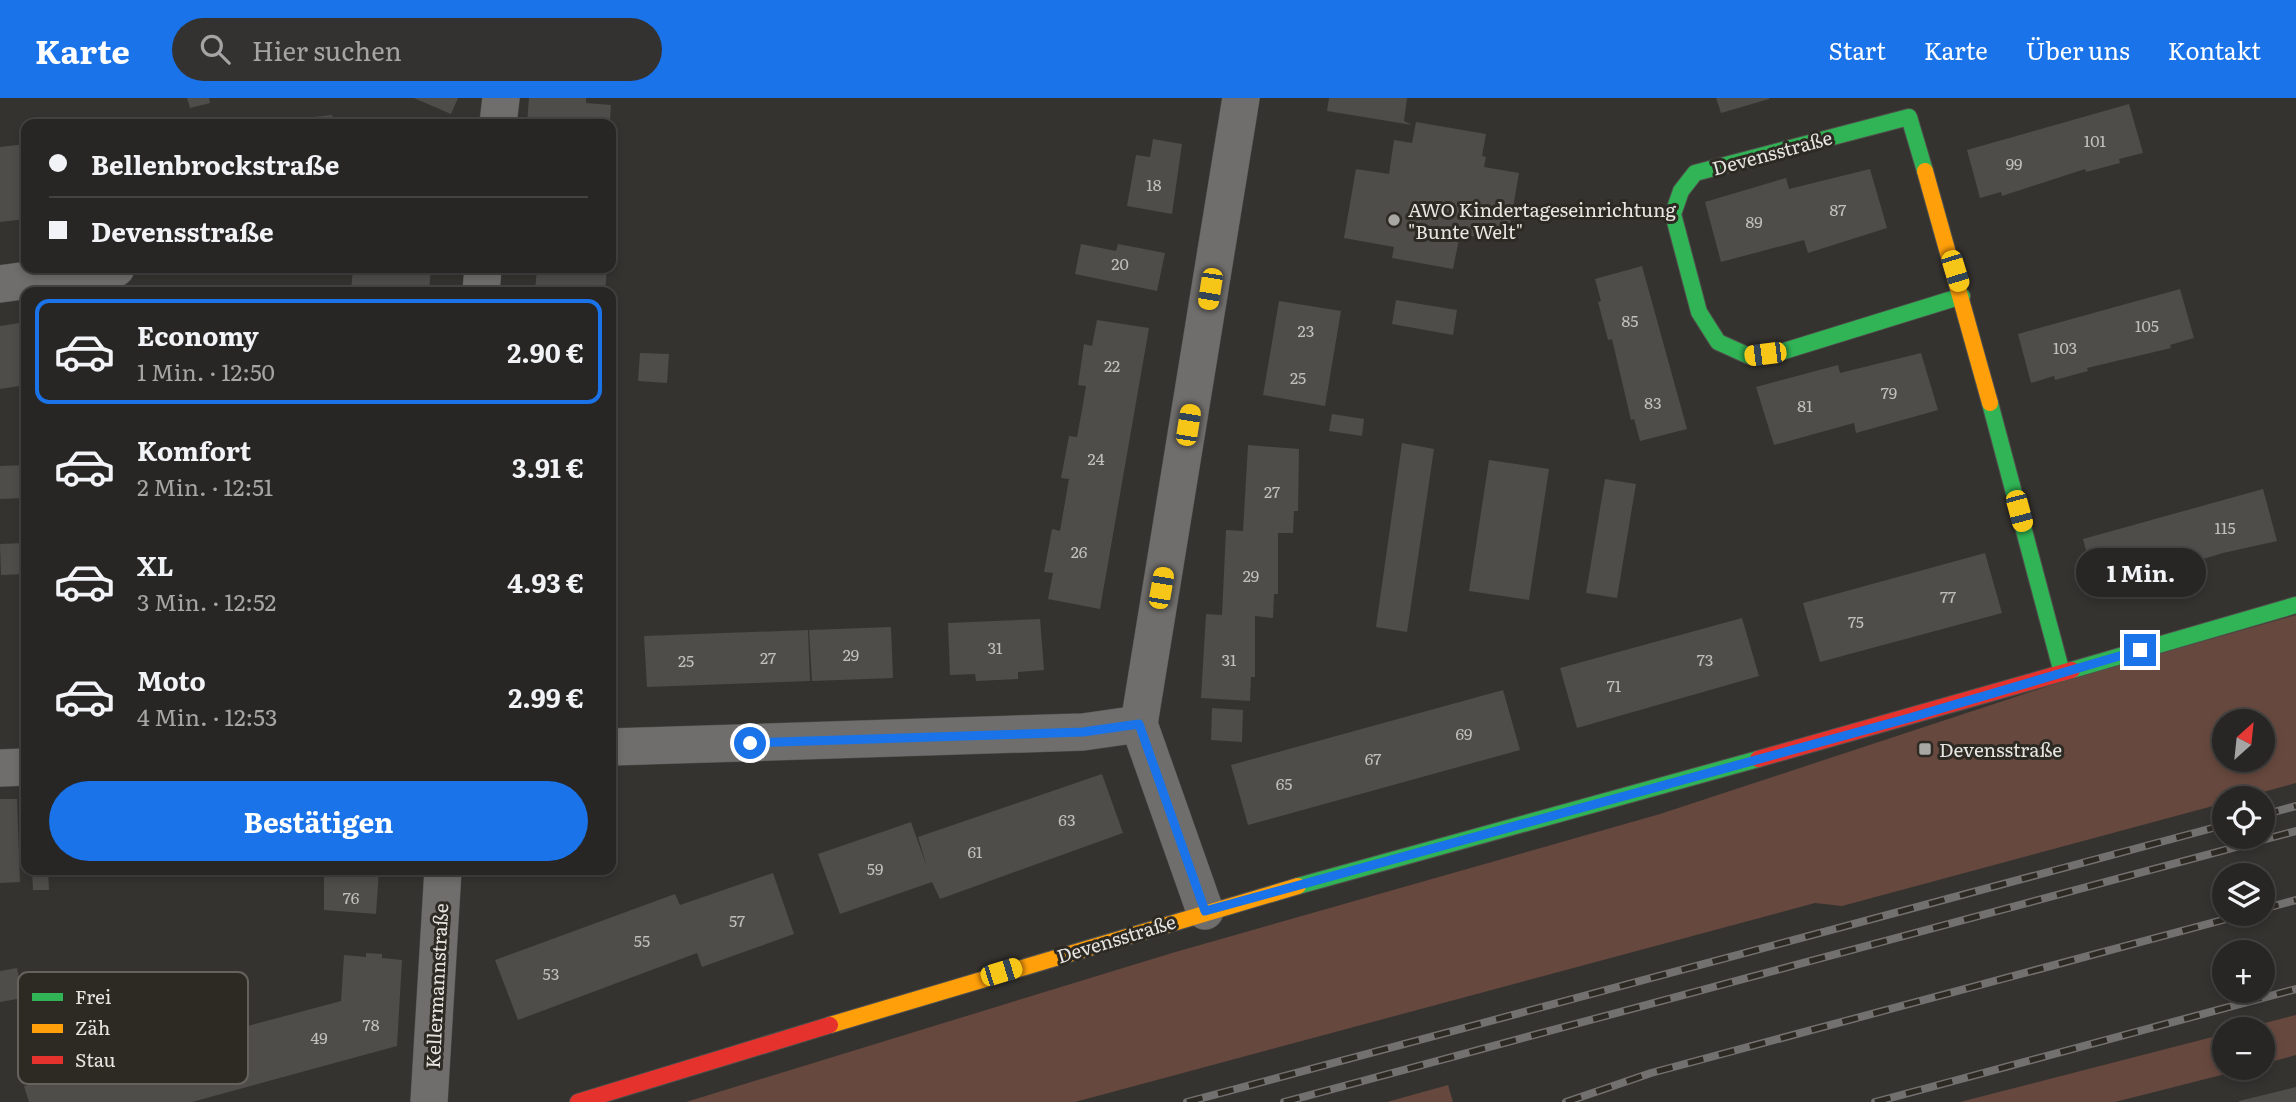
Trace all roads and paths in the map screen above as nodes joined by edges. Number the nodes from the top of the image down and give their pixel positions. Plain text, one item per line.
1 (501, 98) edge
2 (1241, 98) edge
3 (1907, 107) edge
4 (499, 119) edge
5 (80, 273) edge
6 (0, 284) edge
7 (1962, 296) junction
8 (2296, 605) edge
9 (2062, 673) junction
10 (1139, 724) junction
11 (616, 747) edge
12 (21, 767) edge
13 (0, 768) edge
14 (443, 875) edge
15 (1205, 911) junction
16 (429, 1102) edge
17 (578, 1102) edge

1 - 4 street
2 - 10 street
3 - 7 street, Devensstraße
3 - 7 street, Devensstraße
5 - 6 street
7 - 9 street, Devensstraße
8 - 9 street, Devensstraße
9 - 15 street, Devensstraße
10 - 11 street
10 - 15 street
12 - 13 street
14 - 16 street, Kellermannstraße
15 - 17 street, Devensstraße

